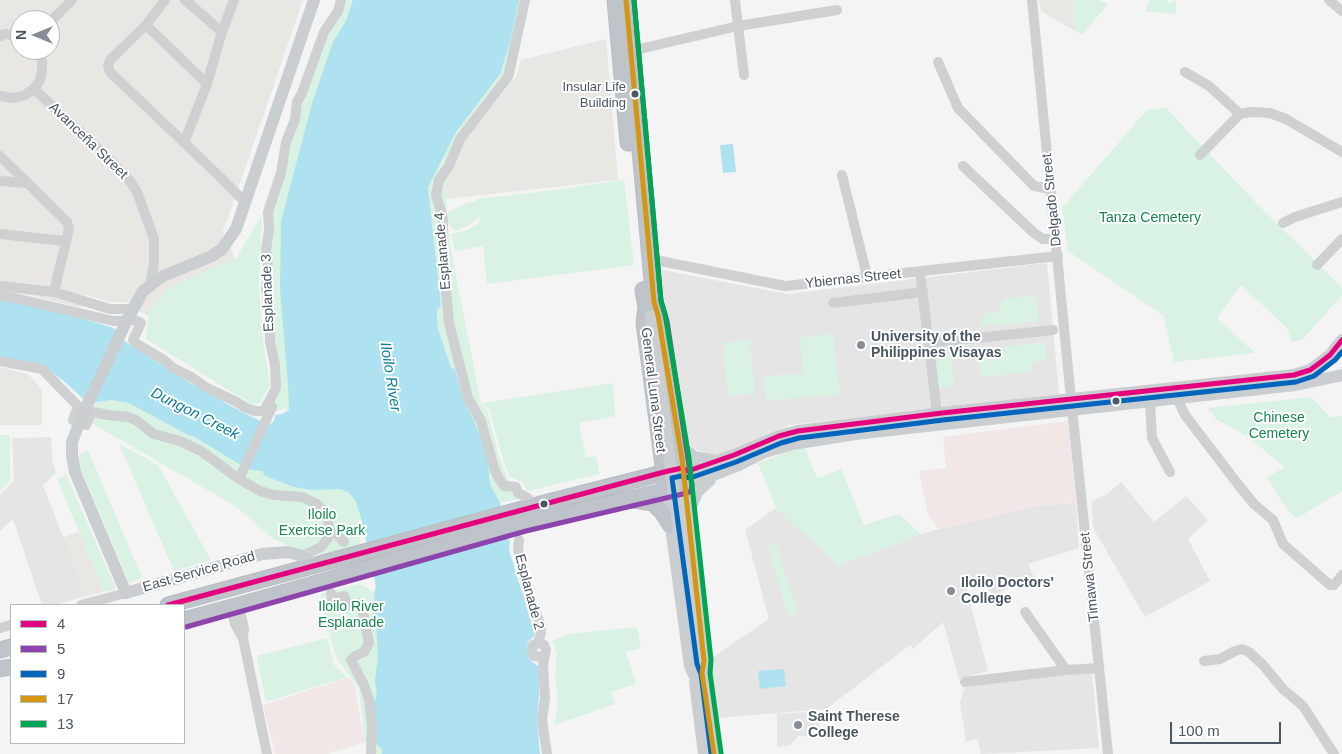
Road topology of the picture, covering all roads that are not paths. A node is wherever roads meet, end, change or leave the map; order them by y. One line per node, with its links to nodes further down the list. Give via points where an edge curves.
1 (72, 0): 15 (street)
2 (165, 0): 17 (street)
3 (185, 0): 19 (street)
4 (234, 0): 19 (street)
5 (314, 0): 38 (main road)
6 (341, 0): 64 (street, Esplanade 3, via 338,11 324,32 297,102 282,173 268,212 266,289 275,365 276,388)
7 (525, 0): 82 (street, Esplanade 4, via 508,77 460,139 449,166 441,176 436,195 443,218 449,322 468,398 481,422 500,480 504,486 516,487)
8 (615, 0): 16 (highway, General Luna Street)
9 (626, 0): 16 (highway, General Luna Street)
10 (735, 0): 18 (street)
11 (1032, 0): 37 (street, Delgado Street)
12 (1328, 0): 14 (street)
13 (837, 10): 18 (street)
14 (1342, 11)
15 (60, 12)
16 (623, 23): 20 (highway, General Luna Street); 56 (highway, General Luna Street, via 638,252)
17 (146, 25): 25 (street); 29 (street, via 110,60 108,66 110,72)
18 (738, 26): 20 (street); 24 (street)
19 (222, 32): 25 (street)
20 (631, 51): 46 (highway, General Luna Street)
21 (42, 60): 26 (street, via 40,80)
22 (938, 62): 37 (street, via 958,108 1034,186)
23 (1185, 72): 28 (street, via 1209,86)
24 (744, 75)
25 (207, 84): 29 (street)
26 (34, 89): 27 (street, via 14,98); 50 (street, Avanceña Street, via 110,160 138,192 154,239)
27 (0, 96)
28 (1240, 114): 30 (street, via 1260,112 1286,119); 31 (street)
29 (184, 143): 38 (street)
30 (1342, 152)
31 (1200, 154)
32 (0, 156): 36 (street)
33 (964, 166): 43 (street, via 1043,240)
34 (842, 175): 49 (street)
35 (0, 181): 36 (street)
36 (26, 183): 44 (street, via 67,222 69,229)
37 (1051, 189): 43 (street, Delgado Street)
38 (245, 202): 50 (main road, via 236,229 222,249)
39 (1342, 202): 40 (street)
40 (1283, 224)
41 (0, 234): 44 (street)
42 (1342, 238): 47 (street)
43 (1056, 239): 45 (street, Delgado Street)
44 (65, 241): 52 (street)
45 (1058, 256): 48 (street, Ybiernas Street); 67 (street, Delgado Street)
46 (650, 260): 49 (street, Ybiernas Street, via 785,286); 56 (highway, General Luna Street)
47 (1317, 265)
48 (920, 272): 49 (street, Ybiernas Street); 53 (street)
49 (867, 276)
50 (150, 284): 57 (main road)
51 (0, 286): 52 (street)
52 (54, 292): 57 (street)
53 (923, 292): 55 (street); 60 (street)
54 (0, 296): 57 (street, via 113,321)
55 (833, 303)
56 (650, 309): 71 (highway, General Luna Street, via 660,322); 72 (highway, General Luna Street, via 644,322); 102 (main road, bridge)
57 (128, 319): 64 (street, via 141,323 133,340 137,344 180,373 246,408 264,411); 70 (main road)
58 (1053, 330): 60 (street)
59 (1342, 340): 61 (main road)
60 (929, 343): 69 (street)
61 (1330, 355): 63 (main road, via 1327,367); 67 (main road, via 1310,370 1294,375)
62 (0, 361): 70 (street, via 42,369 78,406 73,420)
63 (1341, 376): 65 (main road, via 1295,385)
64 (273, 395): 77 (street, Esplanade 3, via 277,397)
65 (1177, 398): 66 (main road); 91 (street, via 1185,416 1237,483 1273,520 1283,544 1330,585 1334,585)
66 (1150, 401): 67 (main road); 76 (street, via 1152,438)
67 (1071, 405): 68 (main road); 100 (street, Timawa Street)
68 (1029, 409): 69 (main road); 73 (main road, via 792,444)
69 (937, 413): 73 (main road, via 798,431 780,436)
70 (80, 420): 77 (street, via 86,424 94,412 129,417 154,434 201,451); 92 (main road, via 72,442 75,472)
71 (677, 437): 73 (main road, via 694,457); 74 (highway, General Luna Street)
72 (660, 439): 75 (highway, General Luna Street); 78 (highway, via 650,465)
73 (718, 467): 74 (main road, via 688,471); 79 (main road); 83 (main road, via 697,492)
74 (682, 468): 75 (highway); 79 (highway, General Luna Street)
75 (664, 472): 78 (highway); 80 (highway, General Luna Street)
76 (1170, 472)
77 (239, 479): 86 (street, via 266,493 310,499 326,513)
78 (620, 483): 82 (highway)
79 (685, 486): 80 (highway); 83 (main road)
80 (666, 491): 81 (highway); 85 (main road)
81 (625, 500): 84 (highway); 85 (highway, via 653,503)
82 (528, 509): 84 (highway); 84 (highway); 90 (highway); 96 (highway, via 363,570)
83 (688, 517): 102 (main road, via 704,661)
84 (544, 520)
85 (671, 526): 102 (main road, via 690,666)
86 (330, 532): 88 (street, via 336,532); 89 (street, via 321,547)
87 (519, 540): 106 (street, Esplanade 2, via 528,594 541,626 538,643 545,648 542,720)
88 (344, 542)
89 (302, 556): 90 (main road); 92 (main road, East Service Road, via 288,552 262,554)
90 (315, 566): 95 (highway)
91 (1342, 575)
92 (126, 593): 94 (street, East Service Road)
93 (330, 593): 105 (street, via 332,599 344,596 351,605 361,603 369,643 364,652 351,660 369,700)
94 (85, 604)
95 (172, 604)
96 (235, 606): 98 (highway); 104 (street, via 235,624 243,638)
97 (1025, 612): 101 (street)
98 (185, 620)
99 (1204, 661): 110 (street, via 1220,659 1242,649 1249,652 1302,706)
100 (1100, 668): 101 (street); 109 (street, Timawa Street)
101 (1066, 670): 103 (street)
102 (697, 671): 107 (main road); 108 (main road)
103 (965, 682)
104 (267, 754)
105 (371, 754)
106 (547, 754)
107 (704, 754)
108 (714, 754)
109 (1108, 754)
110 (1334, 754)

